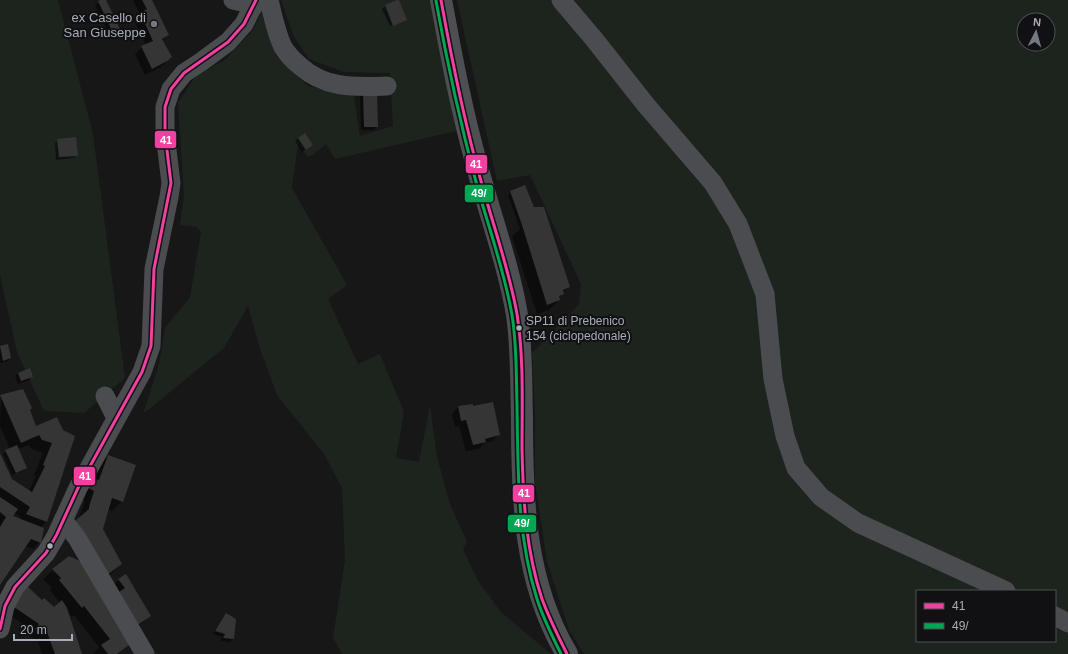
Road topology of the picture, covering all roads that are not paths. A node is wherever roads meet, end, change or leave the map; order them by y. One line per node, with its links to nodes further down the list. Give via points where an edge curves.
1 (233, 0): 4 (street)
2 (441, 0): 14 (main road, via 456,79 517,315 522,382 523,496 528,545 539,594)
3 (561, 0): 9 (street, via 713,183 738,224 765,294 773,380 785,436 796,468 821,497 858,523)
4 (260, 2): 5 (street, via 284,48 308,73 326,82 343,86); 7 (street, via 228,42 184,73 171,89 165,107 170,197 154,269 151,346 142,372)
5 (387, 86)
6 (105, 396): 7 (street)
7 (116, 418): 8 (street)
8 (63, 520): 12 (street, via 46,553 15,587 5,606); 13 (street, via 77,538)
9 (1004, 590)
10 (1056, 617): 11 (street)
11 (1068, 623)
12 (0, 629)
13 (145, 654)
14 (567, 654)

